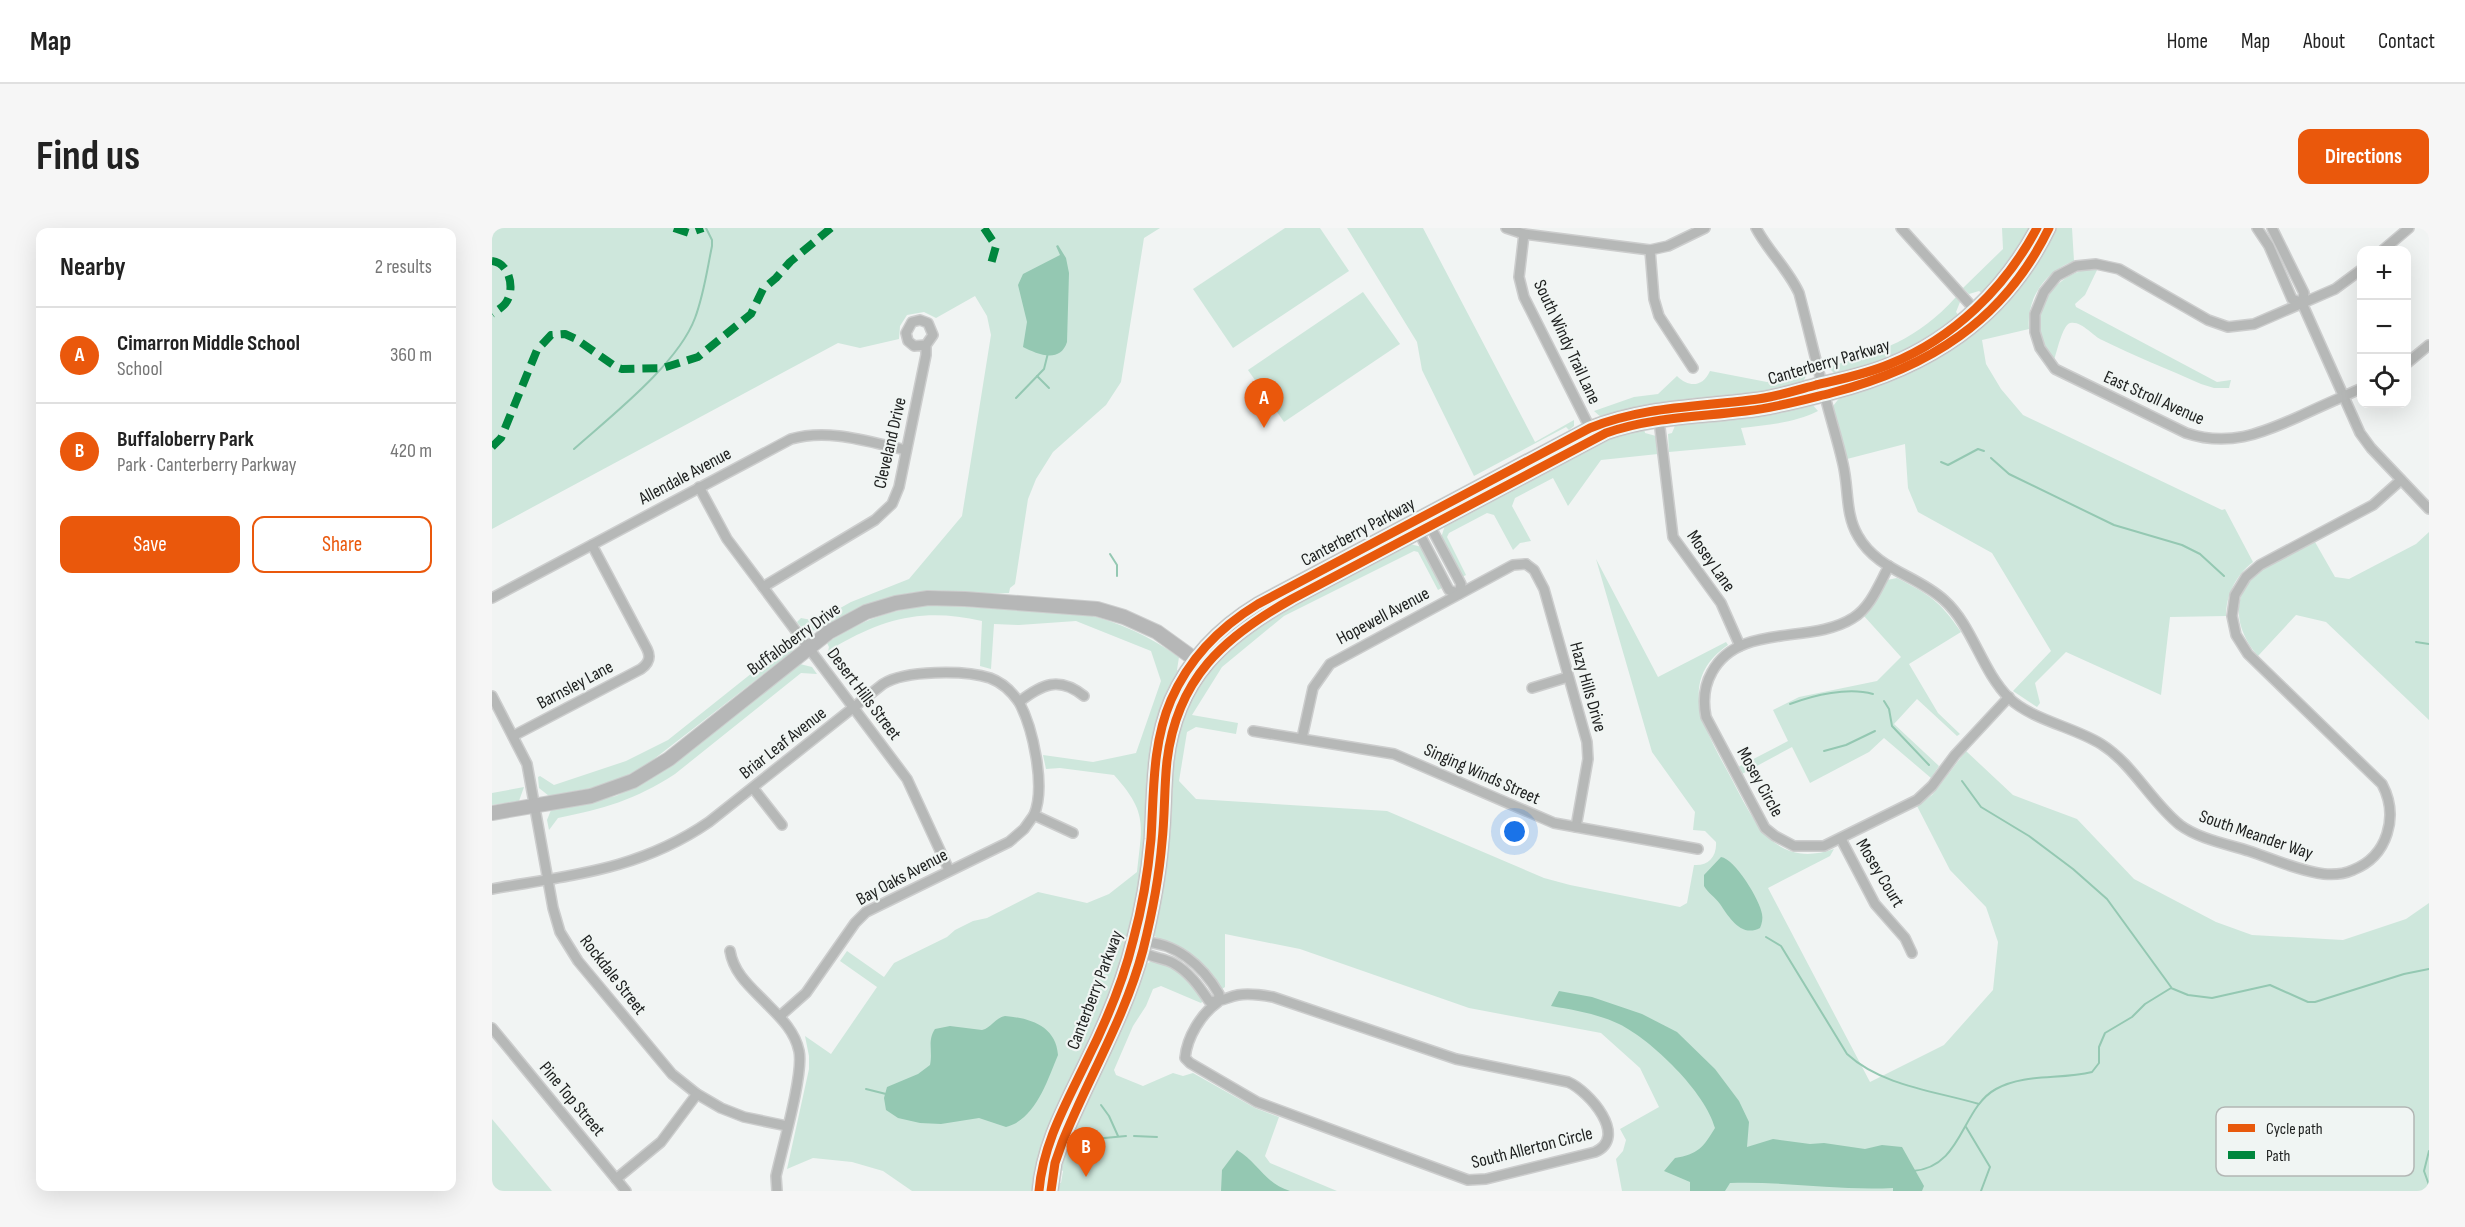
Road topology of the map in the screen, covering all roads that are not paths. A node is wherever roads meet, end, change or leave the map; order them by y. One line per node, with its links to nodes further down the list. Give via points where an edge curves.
1 (1506, 228): 10 (street)
2 (1705, 228): 12 (street)
3 (1756, 228): 20 (street, South Meander Way, via 1799,293)
4 (1901, 228): 15 (street)
5 (2037, 228): 15 (street, Canterberry Parkway, via 2012,269)
6 (2049, 228): 20 (street, Canterberry Parkway, via 2007,292 1954,340 1893,374)
7 (2258, 228): 14 (street, via 2292,299)
8 (2272, 228): 14 (street, via 2304,293)
9 (2409, 228): 11 (street)
10 (1524, 234): 12 (street); 24 (street, South Windy Trail Lane, via 1520,277 1524,297)
11 (2388, 246)
12 (1650, 250): 19 (street, via 1659,316)
13 (2357, 272): 14 (street, via 2338,287)
14 (2302, 303): 22 (street); 22 (street, East Stroll Avenue, via 2254,324 2228,327 2208,320 2119,269 2092,264 2071,268 2052,281 2040,298 2034,320 2040,348 2059,372 2201,437 2248,437)
15 (1975, 310): 20 (street, Canterberry Parkway, via 1909,355)
16 (926, 345): 25 (street, Cleveland Drive)
17 (2429, 345): 18 (street)
18 (2411, 360)
19 (1693, 368)
20 (1823, 389): 23 (street, Canterberry Parkway, via 1756,410); 24 (street, Canterberry Parkway, via 1632,414); 32 (street, South Meander Way, via 1843,465 1852,526 1870,553)
21 (2357, 390): 22 (street, East Stroll Avenue)
22 (2343, 396): 26 (street, via 2365,441)
23 (1659, 420): 29 (street, Canterberry Parkway, via 1599,436); 36 (street, Mosey Lane, via 1673,537 1721,603)
24 (1590, 428): 29 (street, Canterberry Parkway)
25 (906, 450): 27 (street, Allendale Avenue, via 834,435 804,436 780,444); 33 (street, Cleveland Drive, via 899,487 886,512)
26 (2401, 480): 28 (street); 43 (street, South Meander Way, via 2373,505 2254,569 2238,589 2232,609 2234,629 2243,649 2384,788 2390,814 2388,831 2375,856 2360,867 2335,874 2315,872 2194,833 2175,820 2102,745)
27 (699, 487): 30 (street, Allendale Avenue); 33 (street, Desert Hills Street, via 727,539)
28 (2429, 509)
29 (1422, 524): 34 (street, via 1461,584); 38 (street, Canterberry Parkway, via 1255,620)
30 (592, 545): 35 (street, Allendale Avenue); 47 (street, Barnsley Lane, via 652,661)
31 (1527, 560): 34 (street, Hopewell Avenue); 39 (street, Hazy Hills Drive, via 1544,589)
32 (1889, 566): 36 (street, Mosey Circle, via 1868,604 1852,619); 43 (street, South Meander Way, via 1946,602)
33 (763, 587): 37 (street, Desert Hills Street)
34 (1459, 594): 48 (street, Hopewell Avenue, via 1326,668 1311,693)
35 (492, 598)
36 (1740, 646): 56 (street, Mosey Circle, via 1714,667 1704,703 1710,726 1748,799 1765,828 1789,844 1818,847)
37 (809, 648): 38 (street, Buffaloberry Drive, via 842,624 881,607 920,599 965,599 1079,606 1111,612 1157,632); 45 (street, Desert Hills Street); 50 (street, Buffaloberry Drive, via 643,776 603,793)
38 (1200, 663): 61 (street, Canterberry Parkway, via 1171,740 1159,869)
39 (1568, 677): 40 (street); 54 (street, Hazy Hills Drive, via 1588,752)
40 (1532, 688)
41 (492, 696): 47 (street, Rockdale Street)
42 (1084, 696): 44 (street, via 1071,685 1059,683)
43 (2009, 697): 56 (street, Mosey Circle, via 1955,754 1924,795)
44 (1019, 702): 45 (street, Briar Leaf Avenue, via 1006,688 986,677 910,674 887,682); 52 (street, via 1040,784)
45 (854, 707): 49 (street, Briar Leaf Avenue); 58 (street, Desert Hills Street, via 911,785)
46 (1253, 731): 48 (street, Singing Winds Street)
47 (513, 736): 50 (street, Rockdale Street, via 527,764)
48 (1302, 738): 54 (street, Singing Winds Street, via 1394,754 1547,820)
49 (753, 788): 53 (street); 59 (street, Briar Leaf Avenue, via 709,822 664,849 618,866)
50 (535, 805): 51 (street, Buffaloberry Drive); 59 (street, Rockdale Street)
51 (492, 813)
52 (1034, 815): 55 (street); 58 (street, Bay Oaks Avenue, via 1014,838)
53 (782, 825)
54 (1576, 827): 57 (street, Singing Winds Street)
55 (1073, 833)
56 (1841, 839): 63 (street, Mosey Court, via 1875,904 1905,938)
57 (1698, 849)
58 (949, 870): 65 (street, Bay Oaks Avenue, via 861,916 806,993)
59 (548, 879): 60 (street, Briar Leaf Avenue); 67 (street, Rockdale Street, via 558,926 573,955 666,1067)
60 (492, 889)
61 (1140, 945): 64 (street, via 1177,966 1209,1000); 72 (street, Canterberry Parkway, via 1048,1146); 73 (street, Canterberry Parkway, via 1122,1012 1062,1143)
62 (730, 951): 65 (street, via 736,971)
63 (1912, 953)
64 (1218, 1002): 64 (street, South Allerton Circle, via 1196,1027 1185,1054 1190,1063 1257,1102 1458,1178 1494,1178 1595,1152 1608,1141 1606,1124 1595,1102 1568,1082 1456,1059 1273,997 1243,994)
65 (780, 1016): 68 (street, via 795,1038 800,1058)
66 (492, 1028): 69 (street, Pine Top Street)
67 (697, 1094): 68 (street, Rockdale Street, via 737,1114); 69 (street, via 661,1142)
68 (787, 1126): 71 (street, via 776,1176)
69 (616, 1179): 70 (street, Pine Top Street)
70 (626, 1191)
71 (777, 1191)
72 (1039, 1191)
73 (1051, 1191)

